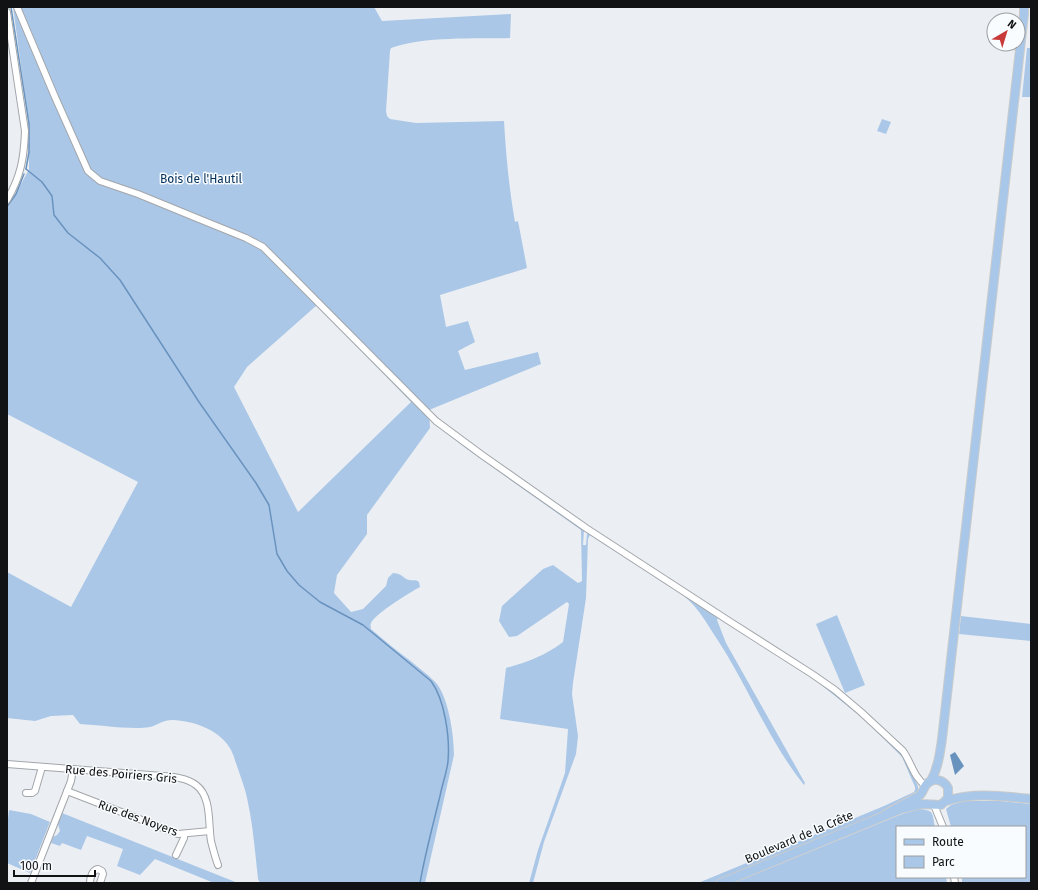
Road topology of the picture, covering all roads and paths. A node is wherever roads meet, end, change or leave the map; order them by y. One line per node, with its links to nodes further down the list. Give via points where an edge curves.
1 (17, 7): 10 (street, via 88,171 100,181 138,194 263,247 436,421 586,528 835,690 903,751 920,781)
2 (1025, 9): 5 (main road)
3 (7, 12): 4 (street, via 25,132 21,169)
4 (7, 200)
5 (940, 755): 9 (main road, via 941,772); 10 (main road, via 934,774)
6 (7, 764): 7 (street, Rue des Poiriers Gris)
7 (42, 767): 8 (street, Rue des Poiriers Gris); 12 (street, via 35,791)
8 (73, 769): 11 (street); 19 (street, Rue des Poiriers Gris, via 163,776 193,783 200,788 206,798)
9 (946, 785): 10 (main road, Boulevard de la Crête, via 936,780); 13 (main road, Boulevard de la Crête, via 959,792); 15 (main road, via 949,795)
10 (926, 786): 16 (main road, via 925,799); 17 (main road, Boulevard de la Crête, via 916,799)
11 (67, 791): 20 (street, Rue des Noyers, via 172,833); 23 (street)
12 (26, 792)
13 (976, 796): 14 (main road, Boulevard de la Crête); 15 (main road, Boulevard de la Crête, via 959,797)
14 (1031, 799)
15 (945, 802): 16 (main road, Boulevard de la Crête); 18 (street)
16 (932, 805): 17 (main road, Boulevard de la Crête, via 911,806); 18 (street)
17 (886, 814): 26 (main road, Boulevard de la Crête)
18 (942, 825)
19 (210, 831): 20 (street, Rue des Noyers); 22 (street, Rue des Poiriers Gris)
20 (184, 834): 21 (street)
21 (176, 855)
22 (218, 865)
23 (31, 883)
24 (90, 883): 25 (street, via 93,872 98,869 103,874)
25 (100, 883)
26 (721, 883)

